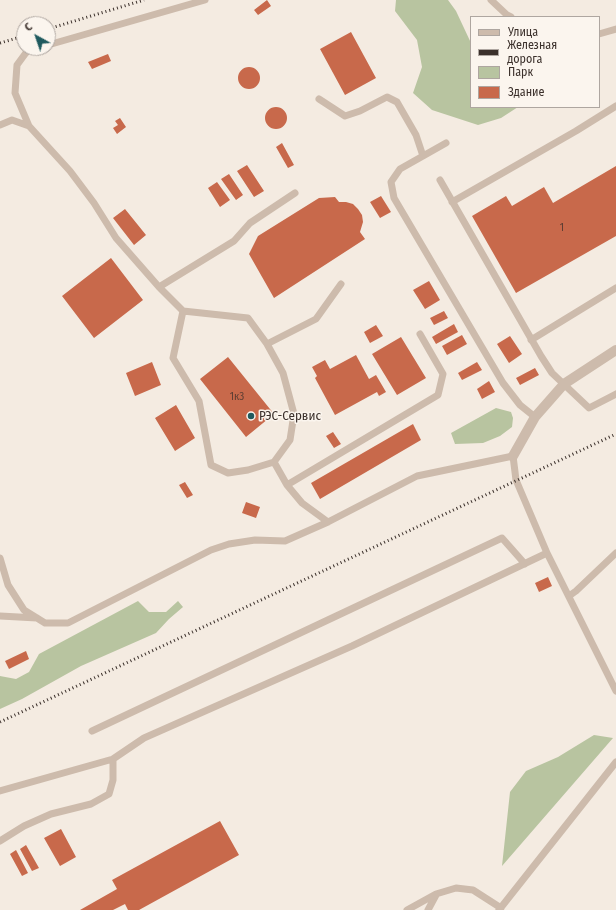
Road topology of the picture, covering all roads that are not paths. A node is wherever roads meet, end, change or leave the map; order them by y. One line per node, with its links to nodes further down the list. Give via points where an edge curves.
1 (205, 0): 6 (lane)
2 (491, 0): 3 (lane)
3 (510, 16)
4 (616, 29): 5 (lane)
5 (600, 34)
6 (56, 42)
7 (24, 56): 11 (lane, via 17,65 15,93)
8 (319, 99): 13 (lane, via 345,116 387,97 397,102 416,135)
9 (616, 106): 16 (lane, via 576,132)
10 (0, 125): 11 (lane, via 12,120)
11 (29, 126): 18 (lane, via 70,171 116,238)
12 (446, 143): 13 (lane)
13 (423, 156): 27 (lane, via 400,169 391,182 394,198 503,382 520,404)
14 (440, 180): 16 (lane)
15 (295, 193): 18 (lane, via 250,223 234,241)
16 (452, 202): 22 (lane)
17 (341, 284): 23 (lane, via 316,319)
18 (159, 287): 20 (lane)
19 (616, 288): 22 (lane)
20 (183, 311): 23 (lane, via 248,318); 29 (lane, via 173,358 199,401 211,465 228,473)
21 (420, 334): 30 (lane, via 443,374 438,394)
22 (531, 340): 25 (lane, via 552,373)
23 (267, 344): 29 (lane, via 283,373 294,414 290,440)
24 (616, 350): 25 (street)
25 (564, 384): 26 (lane, via 588,408); 27 (street)
26 (616, 394)
27 (535, 417): 28 (street)
28 (513, 456): 31 (lane, via 417,476); 32 (lane, via 516,480)
29 (274, 462): 30 (lane)
30 (287, 485): 31 (lane, via 302,503)
31 (328, 522): 38 (lane, via 285,541 255,540 211,550 68,623 45,623)
32 (547, 553): 35 (lane); 36 (lane)
33 (616, 553): 36 (lane)
34 (0, 558): 38 (lane, via 8,585 24,610)
35 (525, 564): 40 (lane, via 502,538); 41 (lane, via 352,646 144,738)
36 (569, 596): 39 (lane)
37 (0, 616): 38 (lane)
38 (37, 618)
39 (616, 691)
40 (92, 732)
41 (113, 759): 43 (lane); 44 (lane, via 114,780 109,794 91,804 51,814 24,826)
42 (616, 762): 46 (lane)
43 (0, 791)
44 (0, 841)
45 (436, 894): 46 (lane, via 456,888 473,890); 47 (lane); 48 (lane)
46 (500, 909)
47 (407, 910)
48 (428, 910)

